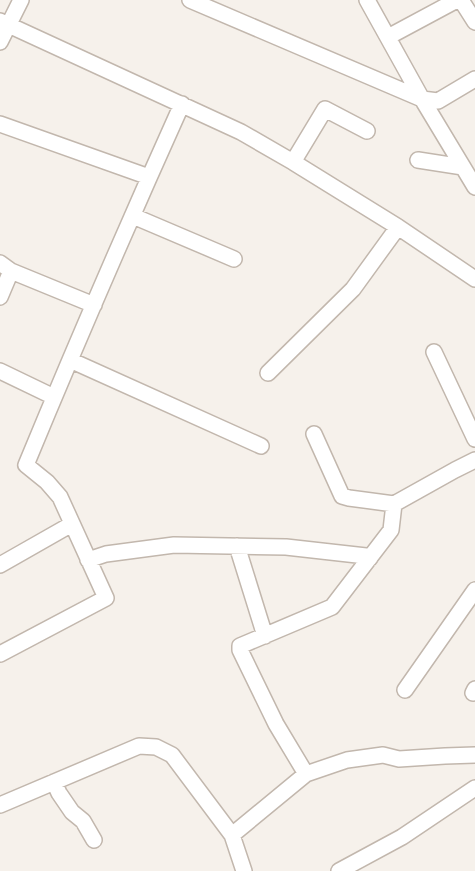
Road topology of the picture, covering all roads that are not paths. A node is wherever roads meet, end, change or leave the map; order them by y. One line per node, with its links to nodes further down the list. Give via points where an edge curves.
1 (20, 0): 7 (street)
2 (190, 0): 11 (street)
3 (367, 0): 8 (street)
4 (457, 0): 8 (street)
5 (461, 0): 6 (street)
6 (475, 22)
7 (4, 23): 9 (street); 12 (street)
8 (388, 37): 11 (street)
9 (0, 42)
10 (475, 79): 11 (street, via 438,101)
11 (422, 99): 17 (street)
12 (182, 104): 16 (street, via 241,132); 18 (street)
13 (0, 124): 18 (street)
14 (367, 131): 16 (street, via 325,108)
15 (418, 160): 17 (street)
16 (293, 162): 21 (street)
17 (463, 167): 19 (street)
18 (149, 177): 20 (street)
19 (475, 188)
20 (133, 216): 22 (street); 26 (street)
21 (398, 227): 24 (street); 30 (street, via 353,288)
22 (234, 259)
23 (6, 267): 25 (street); 26 (street)
24 (475, 279)
25 (0, 297)
26 (94, 305): 28 (street)
27 (434, 352): 33 (street)
28 (70, 360): 31 (street); 34 (street)
29 (0, 371): 31 (street)
30 (268, 373)
31 (54, 397): 37 (street, via 26,466 60,497)
32 (314, 434): 36 (street, via 342,496)
33 (475, 439)
34 (261, 446)
35 (475, 460): 36 (street)
36 (394, 504): 39 (street, via 391,530)
37 (72, 524): 40 (street); 41 (street)
38 (237, 546): 39 (street, via 286,547); 40 (street, via 174,545 106,554); 43 (street)
39 (370, 558): 43 (street, via 332,606)
40 (88, 560): 44 (street, via 106,598)
41 (0, 565)
42 (475, 590): 45 (street)
43 (265, 636): 47 (street, via 240,646 240,650 276,724)
44 (0, 654)
45 (405, 690)
46 (475, 755): 47 (street, via 399,760 383,755 347,760)
47 (306, 774): 51 (street)
48 (54, 782): 50 (street); 51 (street, via 138,746 156,746 172,756); 52 (street)
49 (475, 788): 54 (street, via 402,837)
50 (0, 805)
51 (232, 835): 53 (street)
52 (94, 840)
53 (244, 871)
54 (339, 871)

